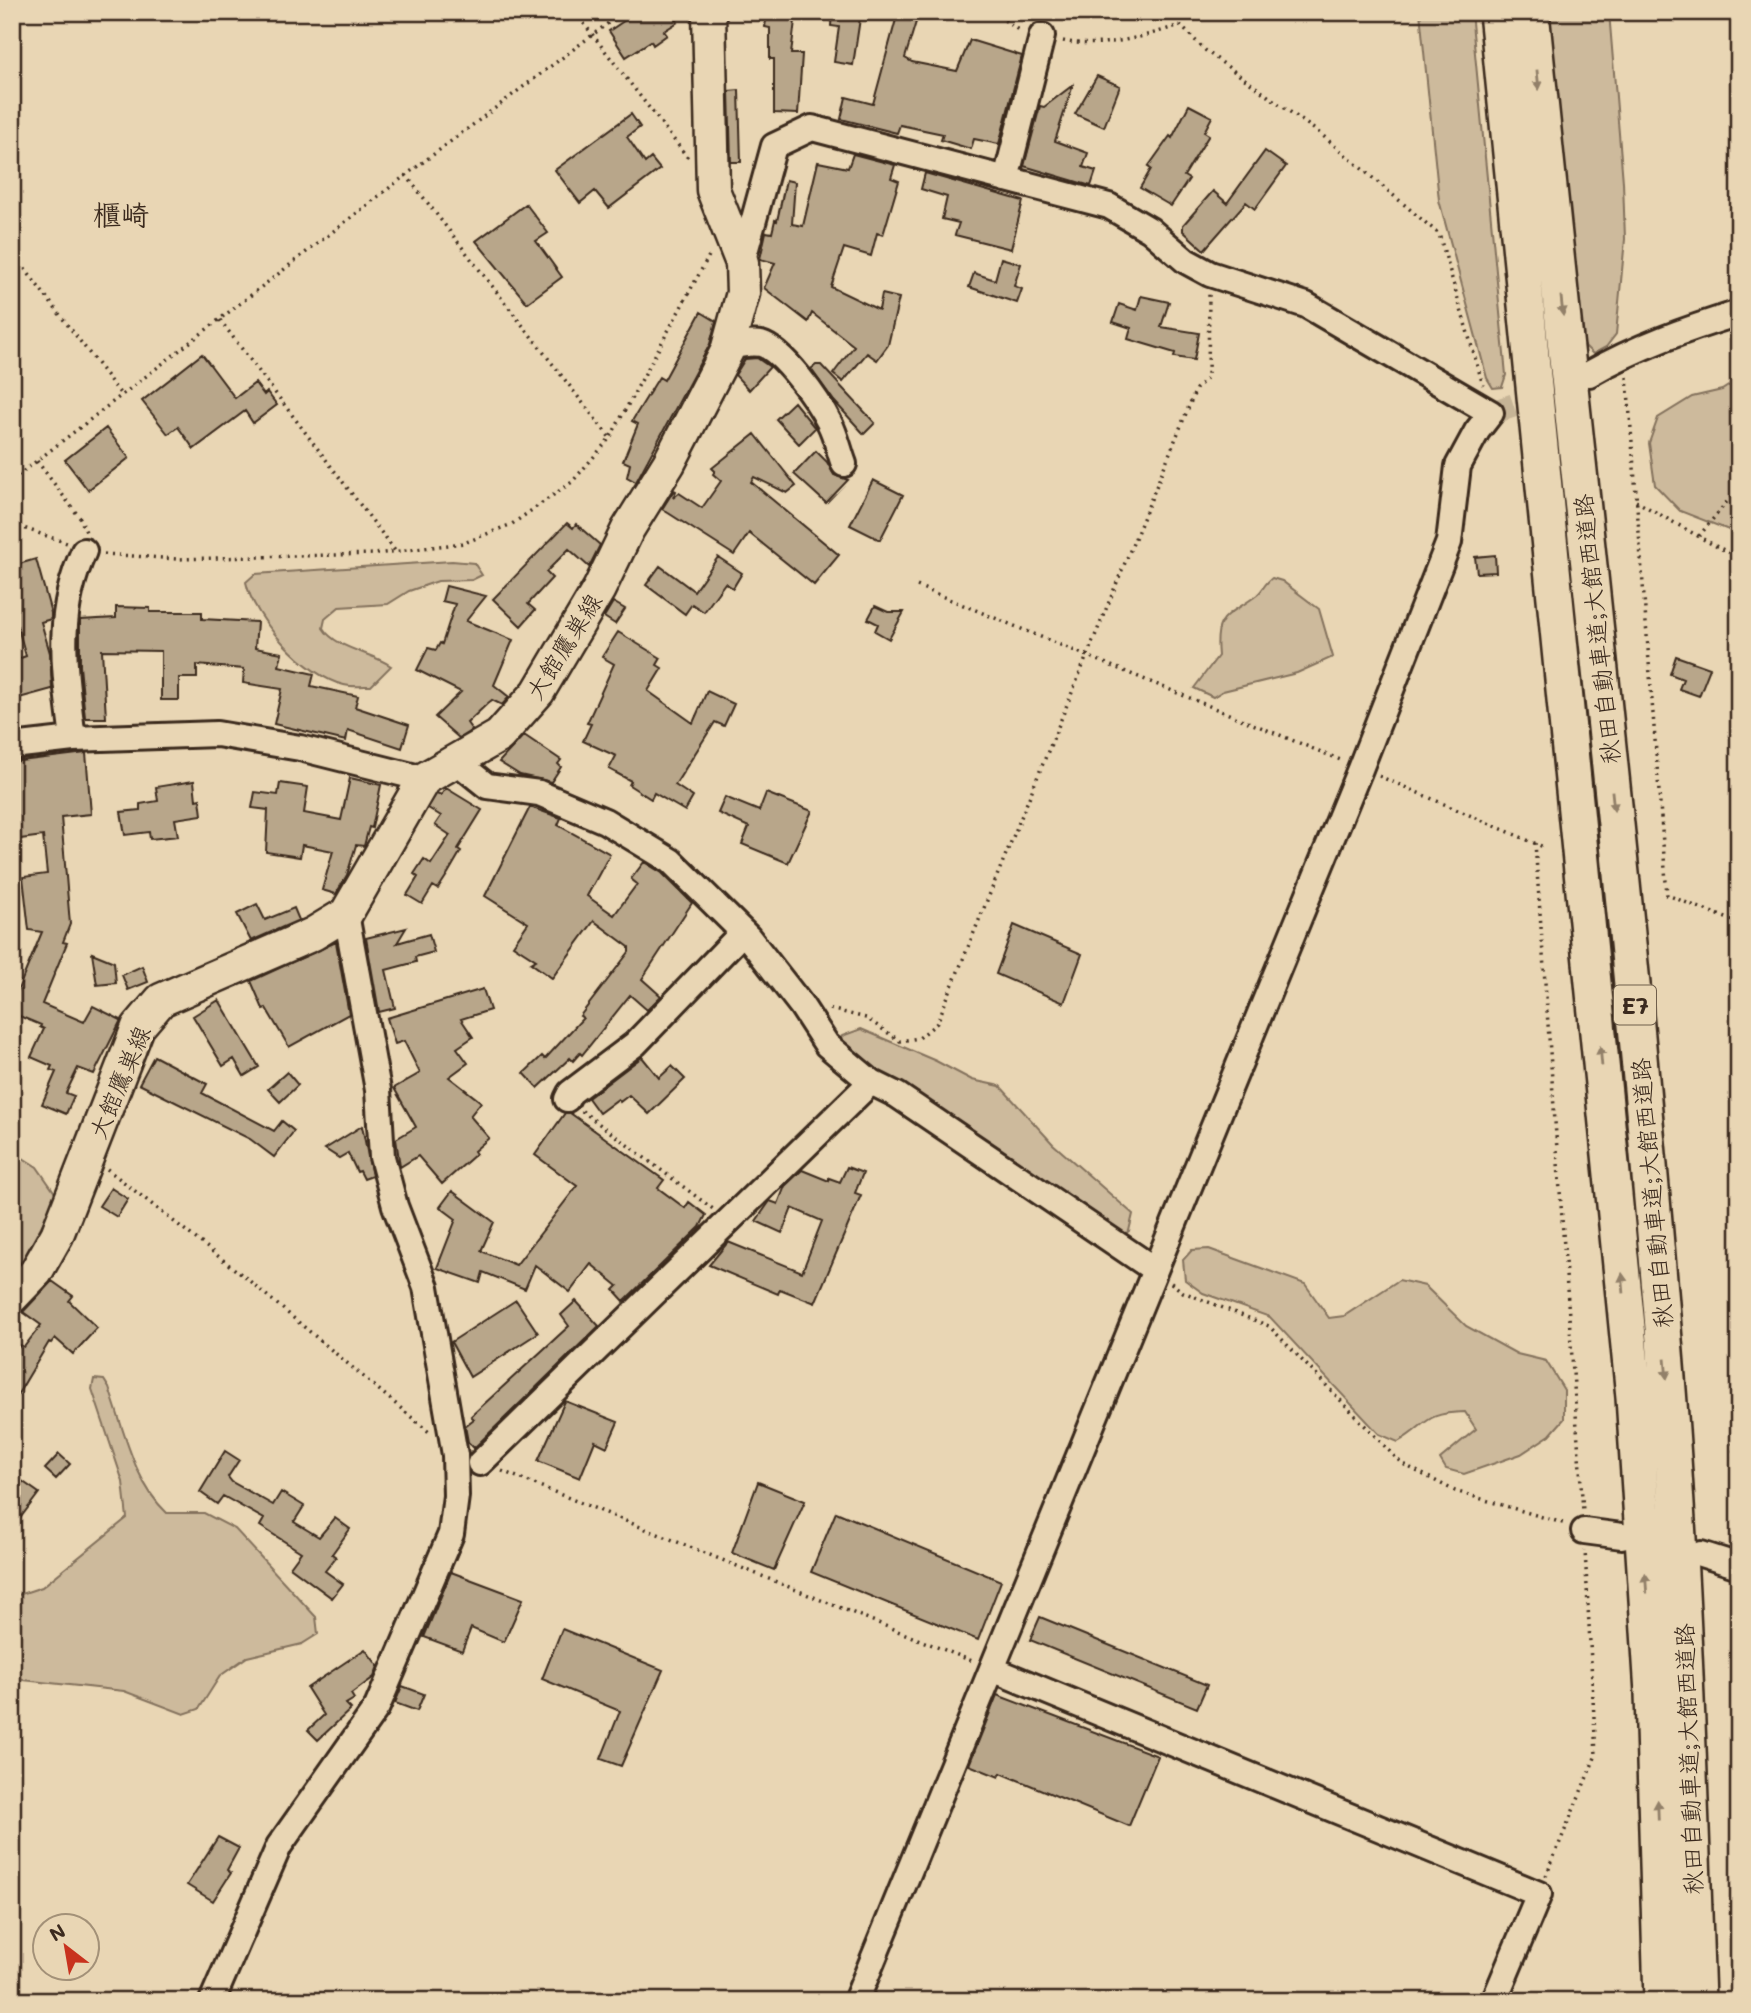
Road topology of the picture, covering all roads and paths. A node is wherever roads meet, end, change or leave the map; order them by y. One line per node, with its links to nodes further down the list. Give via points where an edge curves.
1 (575, 12): 9 (path)
2 (623, 12): 9 (path)
3 (709, 12): 13 (main road, 大館鷹巣線)
4 (993, 12): 10 (path, via 1023,33)
5 (1175, 12): 8 (path)
6 (1497, 12): 64 (highway, 秋田自動車道;大館西道路 / E7, one-way to 6, via 1634,1397)
7 (1531, 12): 71 (highway, 秋田自動車道;大館西道路 / E7, one-way to 71, via 1634,1001 1668,1393 1687,1688)
8 (1180, 25): 10 (path, via 1148,36 1081,44); 24 (path, via 1206,51 1322,135 1438,234)
9 (593, 36): 11 (path); 13 (path)
10 (1042, 36): 12 (street)
11 (406, 175): 19 (path); 25 (path)
12 (1006, 179): 16 (street, via 812,128 774,146); 17 (street, via 1109,206)
13 (713, 190): 14 (main road, 大館鷹巣線)
14 (728, 228): 16 (main road, 大館鷹巣線); 25 (path)
15 (12, 252): 23 (path)
16 (742, 263): 20 (main road, 大館鷹巣線, via 743,293)
17 (1210, 274): 24 (street, via 1306,305); 37 (path, via 1208,377 1196,389)
18 (1739, 313): 21 (street)
19 (220, 320): 23 (path); 34 (path)
20 (728, 347): 27 (street, via 764,345 782,359 830,422); 40 (main road, 大館鷹巣線, via 669,463 538,692 499,736)
21 (1625, 355): 22 (street); 30 (path)
22 (1589, 374)
23 (122, 396): 26 (path)
24 (1491, 414): 41 (street, via 1458,466 1449,542)
25 (610, 438): 34 (path, via 572,482 512,524 464,543)
26 (37, 461): 28 (path); 33 (path, via 80,518 86,533)
27 (844, 464)
28 (12, 480)
29 (1739, 487): 32 (path)
30 (1636, 501): 32 (path); 46 (path, via 1667,895)
31 (12, 524): 33 (path, via 51,535)
32 (1699, 536): 35 (path)
33 (83, 551): 34 (path, via 177,559); 38 (street, via 70,582 62,647)
34 (396, 552)
35 (1739, 555)
36 (917, 586): 37 (path)
37 (1085, 656): 41 (path); 48 (path, via 937,1023 919,1038 900,1041 866,1018 830,1009)
38 (73, 739): 39 (street); 42 (street, via 217,734 300,748)
39 (12, 746)
40 (457, 762): 42 (main road, 大館鷹巣線); 47 (street, via 487,786 539,793 606,821 671,861)
41 (1360, 769): 43 (path); 53 (street)
42 (424, 779): 45 (main road, 大館鷹巣線)
43 (1535, 844): 44 (path); 59 (path)
44 (1546, 848)
45 (346, 914): 51 (main road, 大館鷹巣線, via 313,934 161,1000 138,1027); 56 (street, via 378,1090 382,1157 426,1287)
46 (1739, 923)
47 (743, 932): 48 (street); 50 (street, via 635,1044)
48 (808, 1017): 49 (street, via 827,1045)
49 (871, 1082): 52 (street); 53 (street, via 909,1102)
50 (567, 1099): 52 (path)
51 (89, 1154): 54 (main road, 大館鷹巣線, via 57,1235 36,1272); 56 (path, via 246,1278)
52 (729, 1221): 57 (street)
53 (1155, 1270): 59 (path, via 1183,1292 1269,1326 1401,1463 1455,1491); 63 (street)
54 (12, 1297)
55 (1739, 1401): 58 (path, via 1733,1440)
56 (456, 1455): 66 (street, via 451,1534 408,1638 377,1707 279,1846)
57 (480, 1464): 63 (path)
58 (1739, 1514)
59 (1584, 1531): 60 (street); 65 (path, via 1596,1755)
60 (1622, 1536)
61 (1701, 1554): 62 (street)
62 (1739, 1566)
63 (992, 1669): 65 (street); 67 (street)
64 (1660, 1847): 69 (highway); 70 (highway, 秋田自動車道;大館西道路 / E7)
65 (1539, 1894): 68 (street)
66 (212, 2001)
67 (856, 2001)
68 (1494, 2001)
69 (1648, 2001)
70 (1662, 2001)
71 (1697, 2001)

